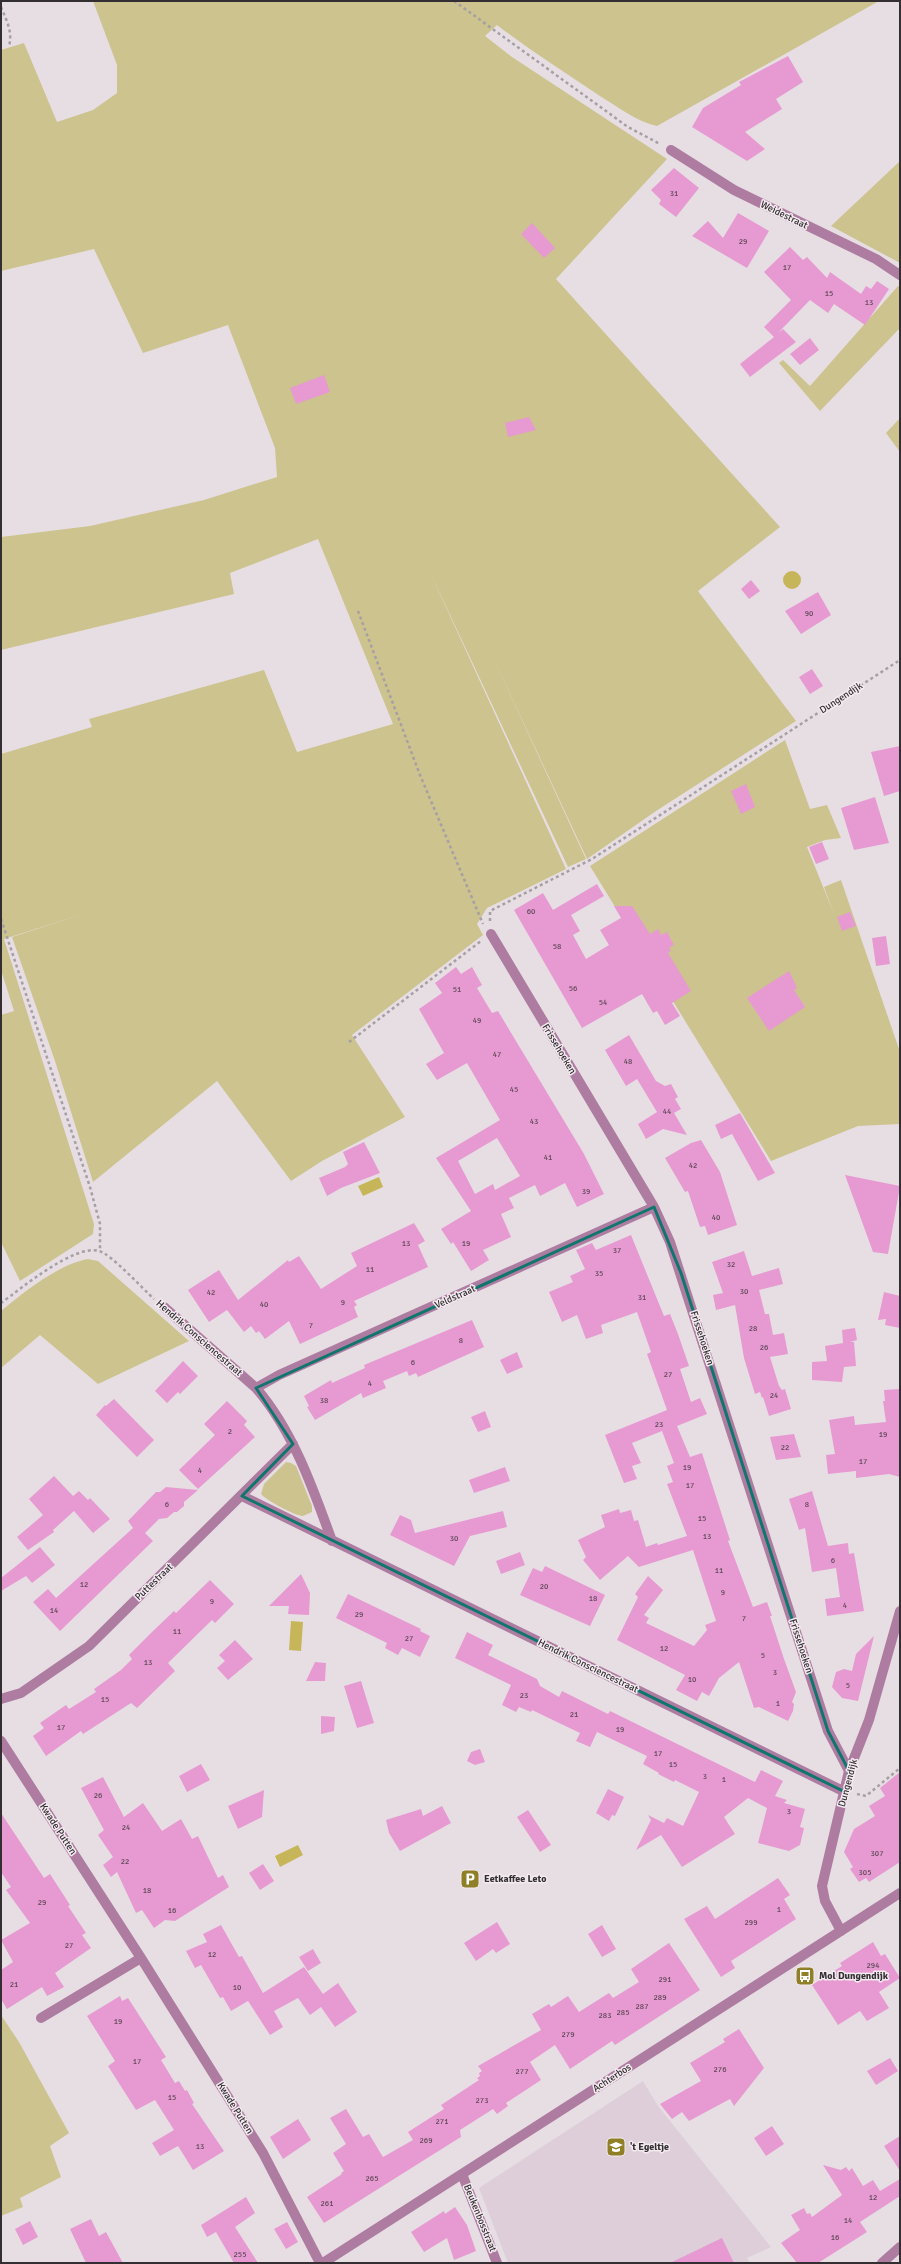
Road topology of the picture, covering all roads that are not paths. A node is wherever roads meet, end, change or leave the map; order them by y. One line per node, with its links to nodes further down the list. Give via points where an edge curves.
1 (671, 150): 2 (street, Weidestraat, via 734,190 876,259)
2 (900, 275)
3 (490, 934): 4 (street, Frissehoeken)
4 (654, 1207): 6 (street, Veldstraat, via 279,1375); 13 (street, Frissehoeken, via 681,1273 828,1731)
5 (164, 1307): 6 (street, Hendrik Consciencestraat)
6 (256, 1388): 7 (street, Hendrik Consciencestraat, via 268,1402)
7 (293, 1444): 8 (street, Puttestraat); 9 (street, Hendrik Consciencestraat, via 312,1484)
8 (242, 1496): 9 (street, Hendrik Consciencestraat); 11 (street, Puttestraat, via 89,1646 21,1693)
9 (332, 1541): 14 (street, Hendrik Consciencestraat)
10 (900, 1611): 13 (street, Dungendijk, via 869,1720)
11 (1, 1699)
12 (1, 1741): 17 (street, Kwade Putten)
13 (849, 1771): 14 (street, Dungendijk)
14 (845, 1792): 16 (street, Dungendijk, via 822,1886 831,1914)
15 (900, 1893): 16 (street, Achterbos)
16 (841, 1930): 19 (street, Achterbos)
17 (141, 1958): 18 (street); 21 (street, Kwade Putten, via 263,2153)
18 (41, 2018)
19 (462, 2174): 21 (street, Achterbos); 22 (street, Beukenbosstraat)
20 (900, 2247): 23 (street)
21 (322, 2263)
22 (497, 2263)
23 (882, 2263)

